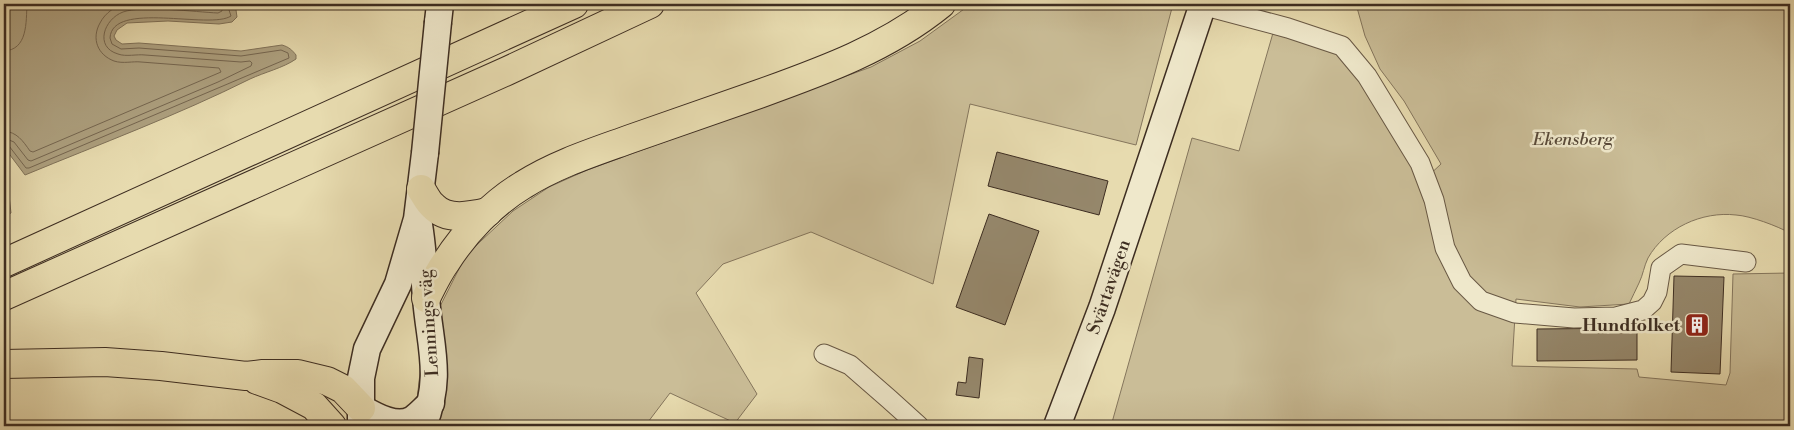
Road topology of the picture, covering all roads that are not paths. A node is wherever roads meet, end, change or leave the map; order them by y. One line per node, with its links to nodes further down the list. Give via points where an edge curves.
1 (553, 4): 7 (highway)
2 (574, 4): 7 (highway)
3 (650, 4): 13 (highway)
4 (940, 4): 9 (highway, via 896,36 859,56 548,170 521,185)
5 (1203, 4): 11 (street, via 1342,46 1367,76 1420,163 1434,200 1445,248 1462,282 1481,301 1515,313 1574,318 1616,317 1643,310 1652,302 1661,268 1681,254); 22 (main road, Svärtavägen, via 1102,308)
6 (439, 13): 8 (main road, bridge)
7 (493, 42): 12 (highway)
8 (421, 189): 9 (highway, via 433,207 444,214 458,217); 10 (main road)
9 (488, 212): 14 (highway, via 445,263)
10 (418, 218): 14 (main road, Lennings väg); 19 (main road, via 398,284 367,349 361,378)
11 (1746, 262)
12 (4, 263)
13 (4, 296)
14 (426, 298): 18 (main road, Lennings väg, via 435,365 434,389)
15 (824, 354): 21 (street, via 850,365)
16 (4, 364): 17 (highway, via 105,362)
17 (246, 376): 19 (highway, via 298,374 327,381 343,389); 20 (highway, via 282,389 314,406)
18 (427, 415): 19 (main road, via 397,422)
19 (361, 417)
20 (332, 426)
21 (918, 426)
22 (1057, 426)

